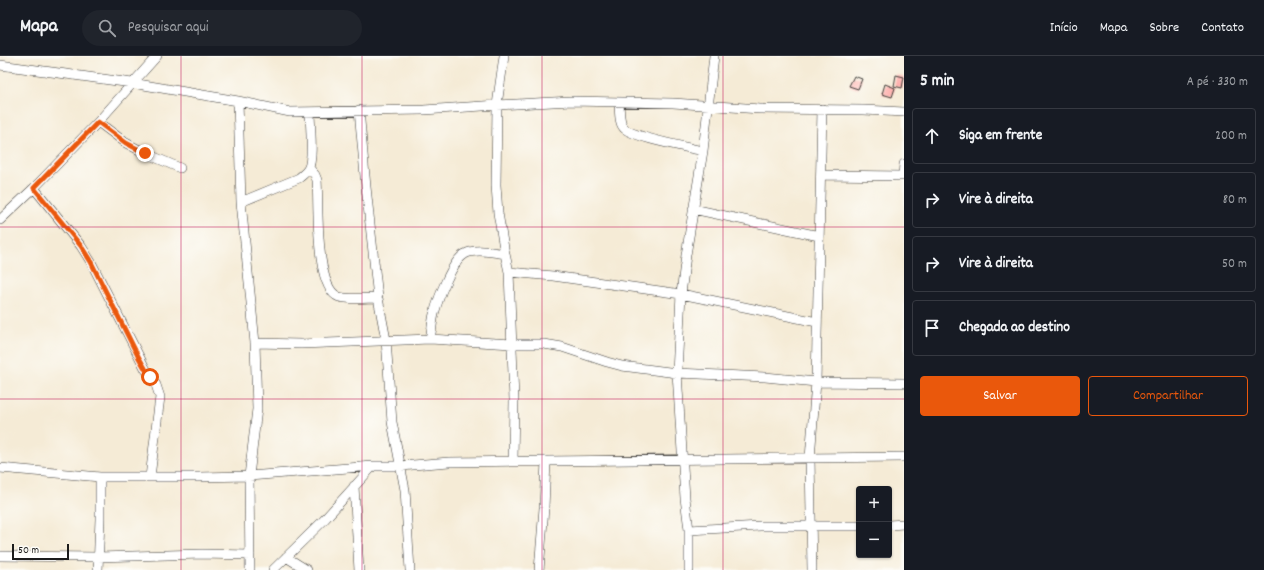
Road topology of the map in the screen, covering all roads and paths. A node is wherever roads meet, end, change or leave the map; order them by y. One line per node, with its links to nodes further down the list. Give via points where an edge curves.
1 (157, 56): 5 (street)
2 (504, 56): 8 (street)
3 (714, 56): 9 (street)
4 (0, 65): 5 (street)
5 (132, 83): 6 (street); 14 (street)
6 (238, 101): 12 (street, via 290,112); 22 (street)
7 (619, 102): 8 (street, via 571,101); 9 (street); 15 (street, via 624,129 635,134)
8 (497, 105): 11 (street, via 424,110); 26 (street, via 496,185)
9 (708, 105): 10 (street, via 760,109); 15 (street)
10 (822, 109): 13 (street); 19 (street)
11 (359, 110): 12 (street); 29 (street)
12 (310, 112): 18 (street)
13 (904, 112)
14 (98, 122): 17 (street, via 126,143); 21 (street)
15 (703, 150): 23 (street)
16 (904, 164): 20 (street)
17 (180, 168)
18 (309, 168): 22 (street, via 298,178); 29 (street, via 317,180 321,259 328,286 338,297)
19 (821, 175): 20 (street); 25 (street)
20 (904, 176)
21 (34, 188): 24 (street); 48 (street, via 91,262 144,368 159,391)
22 (241, 202): 33 (street)
23 (693, 210): 25 (street); 28 (street)
24 (0, 220)
25 (819, 236): 30 (street)
26 (505, 254): 27 (street); 31 (street, via 477,251 466,253 458,260 441,293)
27 (509, 272): 28 (street); 34 (street)
28 (680, 294): 30 (street); 35 (street)
29 (378, 298): 32 (street)
30 (817, 322): 36 (street)
31 (430, 338): 32 (street); 34 (street)
32 (386, 340): 33 (street, via 301,344); 44 (street, via 392,422)
33 (255, 343): 46 (street, via 256,409)
34 (512, 344): 35 (street, via 562,347 622,366); 41 (street)
35 (677, 373): 36 (street); 40 (street)
36 (816, 382): 37 (street); 39 (street)
37 (904, 383)
38 (904, 456): 39 (street)
39 (810, 458): 40 (street); 52 (street)
40 (683, 459): 42 (street); 54 (street)
41 (513, 461): 42 (street); 44 (street)
42 (546, 461): 65 (street)
43 (373, 466): 44 (street); 46 (street); 49 (street)
44 (401, 466): 64 (street)
45 (0, 468): 47 (street)
46 (249, 476): 48 (street); 55 (street)
47 (100, 477): 48 (street); 57 (street)
48 (150, 478)
49 (354, 486): 58 (street); 63 (street)
50 (892, 524): 51 (street)
51 (904, 524)
52 (811, 526): 53 (street); 54 (street); 67 (street)
53 (856, 526)
54 (689, 530): 66 (street)
55 (250, 555): 57 (street); 60 (street)
56 (0, 556): 57 (street)
57 (98, 557): 59 (street)
58 (286, 557): 61 (street); 62 (street)
59 (98, 570)
60 (250, 570)
61 (273, 570)
62 (307, 570)
63 (359, 570)
64 (410, 570)
65 (539, 570)
66 (689, 570)
67 (812, 570)

